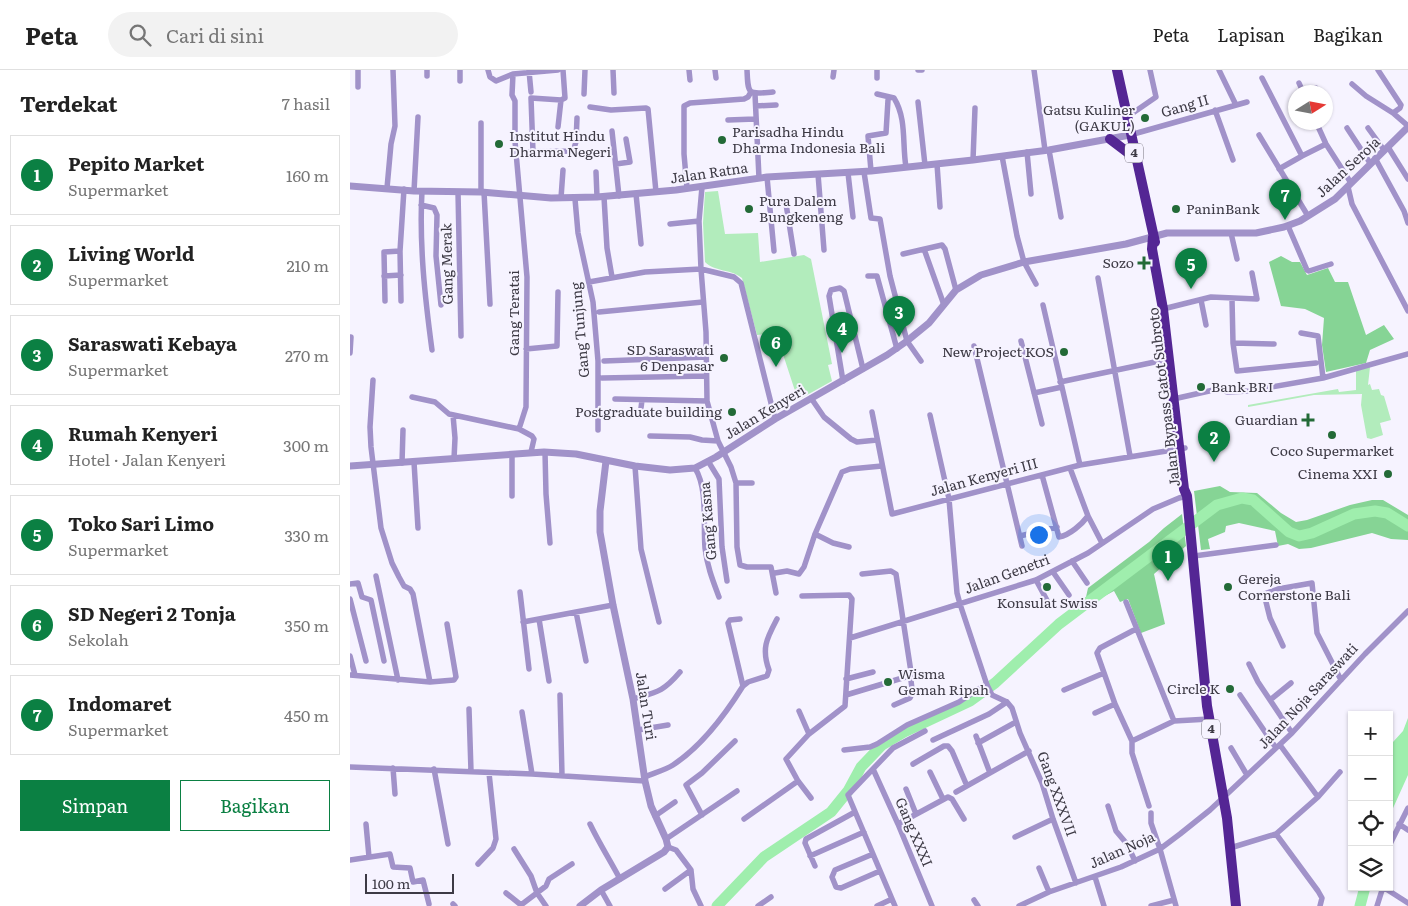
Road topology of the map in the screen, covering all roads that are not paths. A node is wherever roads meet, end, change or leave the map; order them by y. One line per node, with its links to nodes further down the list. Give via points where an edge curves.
1 (358, 70): 30 (street)
2 (393, 70): 91 (street, via 394,126)
3 (460, 70): 28 (street)
4 (488, 70): 22 (street, via 490,77 496,80)
5 (558, 70): 21 (street)
6 (563, 70): 37 (street, via 566,97)
7 (584, 70): 35 (street)
8 (613, 70): 33 (street)
9 (688, 70): 27 (street)
10 (715, 70): 24 (street)
11 (747, 70): 34 (street, via 748,88)
12 (834, 70): 23 (street)
13 (877, 70): 25 (street)
14 (918, 70): 15 (street)
15 (922, 70)
16 (1034, 70): 66 (street)
17 (1116, 70): 50 (highway, Jalan Bypass Gatot Subroto / 4)
18 (1150, 70): 50 (street, via 1156,97)
19 (1220, 70): 42 (street)
20 (1378, 70): 47 (street, via 1400,105)
21 (529, 71): 22 (street); 31 (street)
22 (513, 74): 67 (street, Gang Teratai)
23 (833, 77)
24 (716, 78)
25 (877, 78)
26 (1262, 78): 71 (street)
27 (690, 80)
28 (460, 81)
29 (1352, 84): 47 (street)
30 (358, 87)
31 (531, 92)
32 (774, 92): 34 (street)
33 (614, 93)
34 (753, 93): 43 (street); 92 (street, via 744,99 684,106)
35 (584, 94)
36 (877, 94): 79 (street, via 894,98 898,105)
37 (561, 100): 55 (street); 68 (street, via 531,98)
38 (888, 100): 82 (street, via 886,133 868,136)
39 (918, 102): 78 (street)
40 (1247, 102): 42 (street, Gang II)
41 (776, 104): 43 (street)
42 (1236, 105): 46 (street, Gang II)
43 (756, 106): 51 (street)
44 (590, 108): 97 (street, via 648,109)
45 (975, 108): 73 (street)
46 (1215, 110): 60 (street, Gang II); 74 (street)
47 (1394, 113): 54 (street)
48 (418, 117): 94 (street)
49 (577, 118): 68 (street, via 573,151)
50 (1126, 118): 60 (highway, Jalan Bypass Gatot Subroto / 4)
51 (755, 119): 52 (street); 86 (street)
52 (728, 120)
53 (481, 123): 96 (street)
54 (1408, 127): 65 (street, Jalan Seroja)
55 (558, 128)
56 (1347, 128): 75 (street)
57 (1368, 128): 65 (street)
58 (1320, 130): 64 (street)
59 (612, 131): 76 (street)
60 (1128, 135): 63 (street, Jalan Ratna); 72 (highway, Jalan Bypass Gatot Subroto / 4)
61 (1259, 135): 80 (street)
62 (626, 139): 76 (street, via 630,162)
63 (1110, 139): 66 (street, Jalan Ratna); 72 (highway)
64 (1326, 144): 71 (street); 88 (street)
65 (1386, 148): 75 (street, Jalan Seroja); 87 (street)
66 (1047, 150): 69 (street, Jalan Ratna); 112 (street)
67 (517, 152): 68 (street); 101 (street, Gang Teratai)
68 (534, 152)
69 (1027, 152): 70 (street, Jalan Ratna); 99 (street)
70 (1002, 156): 73 (street, Jalan Ratna); 127 (street, via 1010,209)
71 (1302, 156): 80 (street)
72 (1135, 158): 118 (highway, Jalan Bypass Gatot Subroto / 4)
73 (973, 160): 77 (street, Jalan Ratna)
74 (1233, 160)
75 (1373, 161): 88 (street, Jalan Seroja); 114 (street)
76 (616, 164): 102 (street)
77 (937, 164): 78 (street, Jalan Ratna); 109 (street)
78 (925, 165): 79 (street, Jalan Ratna)
79 (906, 167): 82 (street, Jalan Ratna)
80 (1279, 169): 110 (street)
81 (563, 170): 104 (street)
82 (868, 171): 84 (street, Jalan Ratna); 157 (street, via 871,218 880,219)
83 (596, 172): 103 (street)
84 (848, 173): 85 (street, Jalan Ratna); 111 (street)
85 (818, 174): 86 (street, Jalan Ratna); 121 (street)
86 (763, 178): 90 (street, Jalan Ratna); 107 (street)
87 (1408, 179)
88 (1349, 185): 100 (street, Jalan Seroja); 106 (street)
89 (350, 186): 91 (street, Jalan Ratna)
90 (702, 187): 92 (street, Jalan Ratna); 113 (street)
91 (387, 188): 93 (street, Jalan Ratna)
92 (687, 188): 97 (street, Jalan Ratna)
93 (404, 190): 94 (street, Jalan Ratna); 122 (street)
94 (418, 191): 95 (street, Jalan Ratna); 108 (street)
95 (458, 192): 96 (street, Jalan Ratna); 154 (street, Gang Merak)
96 (482, 192): 101 (street, Jalan Ratna); 145 (street)
97 (656, 192): 98 (street, Jalan Ratna)
98 (636, 194): 102 (street, Jalan Ratna); 119 (street)
99 (1031, 194)
100 (1340, 194): 106 (street); 110 (street, Jalan Seroja)
101 (520, 196): 104 (street, Jalan Ratna); 161 (street, Gang Teratai, via 527,277)
102 (619, 196): 103 (street, Jalan Ratna)
103 (600, 197): 105 (street, Jalan Ratna); 134 (street)
104 (560, 198): 105 (street, Jalan Ratna)
105 (575, 198): 136 (street, Gang Tunjung, via 578,233)
106 (1352, 204): 150 (street)
107 (770, 205): 123 (street); 124 (street, via 786,204)
108 (421, 206): 147 (street, via 436,211); 163 (street, via 425,295)
109 (940, 206)
110 (1308, 216): 116 (street, Jalan Seroja)
111 (853, 217)
112 (1061, 217)
113 (699, 221): 115 (street); 129 (street)
114 (1408, 223)
115 (670, 224)
116 (1288, 226): 117 (street, Jalan Seroja, via 1266,232); 128 (street, via 1306,270)
117 (1231, 233): 118 (street, Jalan Seroja); 126 (street)
118 (1153, 236): 127 (street, Jalan Kenyeri, via 1126,244); 149 (highway, Jalan Bypass Gatot Subroto / 4, via 1158,250)
119 (641, 244)
120 (924, 249): 125 (street); 138 (street, via 944,246); 146 (street)
121 (824, 250)
122 (400, 251): 131 (street); 132 (street, via 384,252)
123 (774, 252)
124 (794, 254)
125 (903, 254)
126 (1237, 259)
127 (1024, 262): 137 (street); 138 (street, Jalan Kenyeri, via 981,275)
128 (1331, 264)
129 (701, 269): 134 (street); 144 (street); 190 (street, via 734,277 741,283)
130 (1252, 273): 140 (street, via 1258,298)
131 (401, 274): 132 (street); 143 (street)
132 (384, 276): 142 (street)
133 (868, 276): 162 (street, via 877,276)
134 (612, 277): 136 (street)
135 (1098, 278): 172 (street)
136 (589, 282): 194 (street, Gang Tunjung, via 598,361)
137 (1036, 284)
138 (956, 290): 146 (street, Jalan Kenyeri)
139 (558, 292): 161 (street, via 557,346)
140 (1232, 299): 141 (street, via 1216,297); 158 (street)
141 (1201, 300): 149 (street); 152 (street)
142 (385, 301)
143 (401, 301)
144 (704, 302): 151 (street); 166 (street)
145 (490, 304)
146 (944, 304): 157 (street, Jalan Kenyeri, via 929,323)
147 (440, 305)
148 (1043, 305): 178 (street)
149 (1165, 309): 167 (highway, Jalan Bypass Gatot Subroto / 4); 182 (highway, Jalan Bypass Gatot Subroto / 4)
150 (1408, 311)
151 (599, 312)
152 (1206, 325)
153 (1301, 333): 175 (street, via 1318,336)
154 (461, 336)
155 (351, 337): 164 (street)
156 (1022, 341): 179 (street)
157 (907, 342): 162 (street, Jalan Kenyeri); 169 (street)
158 (1232, 343): 159 (street); 170 (street, via 1238,371)
159 (1274, 344)
160 (974, 346): 219 (street)
161 (526, 349): 192 (street, Gang Teratai, via 526,407)
162 (897, 349): 171 (street, Jalan Kenyeri)
163 (432, 350)
164 (350, 353)
165 (1408, 354): 175 (street)
166 (706, 357): 168 (street); 173 (street)
167 (1169, 358): 172 (street); 198 (highway, Jalan Bypass Gatot Subroto / 4)
168 (604, 361)
169 (921, 361)
170 (1316, 363)
171 (863, 370): 177 (street, Jalan Kenyeri); 177 (street, via 844,292 840,288 831,290 829,296)
172 (1115, 370): 178 (street); 203 (street)
173 (706, 376): 174 (street); 185 (street)
174 (602, 378)
175 (1323, 378): 182 (street, via 1249,391 1218,389)
176 (373, 380): 209 (street, via 370,427)
177 (843, 381): 181 (street, Jalan Kenyeri)
178 (1061, 385): 179 (street); 210 (street)
179 (1034, 393): 191 (street)
180 (412, 397): 187 (street, via 435,402)
181 (811, 398): 190 (street, Jalan Kenyeri); 196 (street, via 824,417 852,440)
182 (1178, 398): 198 (highway, Jalan Bypass Gatot Subroto / 4)
183 (615, 399): 184 (street)
184 (642, 400): 185 (street); 189 (street)
185 (707, 401): 197 (street)
186 (872, 412): 196 (street, Jalan Kenyeri III)
187 (453, 415): 192 (street); 204 (street)
188 (930, 415): 221 (street)
189 (640, 416)
190 (775, 419): 201 (street, Jalan Kenyeri)
191 (1042, 424)
192 (520, 429): 199 (street, via 534,439)
193 (403, 430): 208 (street)
194 (598, 430)
195 (650, 436): 197 (street)
196 (877, 440): 213 (street, Jalan Kenyeri III)
197 (718, 441): 201 (street)
198 (1182, 448): 203 (street, Jalan Kenyeri III); 222 (highway, Jalan Bypass Gatot Subroto / 4)
199 (532, 452): 200 (street, Jalan Kenyeri); 202 (street, Jalan Kenyeri)
200 (545, 452): 205 (street, Jalan Kenyeri, via 576,454); 228 (street)
201 (724, 452): 206 (street, Jalan Kenyeri); 217 (street)
202 (512, 454): 204 (street, Jalan Kenyeri); 220 (street)
203 (1130, 456): 210 (street, Jalan Kenyeri III)
204 (454, 459): 207 (street, Jalan Kenyeri)
205 (606, 461): 212 (street, Jalan Kenyeri); 252 (street, Jalan Turi, via 599,523)
206 (708, 461): 214 (street, Jalan Kenyeri); 240 (street, Gang Kasna, via 720,480)
207 (414, 462): 208 (street, Jalan Kenyeri); 224 (street)
208 (402, 463): 209 (street, Jalan Kenyeri)
209 (373, 465): 211 (street, Jalan Kenyeri); 280 (street, via 381,528 392,563 404,586 413,594)
210 (1080, 465): 215 (street, Jalan Kenyeri III)
211 (350, 466)
212 (635, 466): 214 (street, Jalan Kenyeri, via 670,470); 259 (street, via 641,549)
213 (882, 466): 221 (street, Jalan Kenyeri III, via 892,514); 226 (street, via 842,472)
214 (695, 468): 247 (street, via 701,479 708,567)
215 (1070, 468): 216 (street, Jalan Kenyeri III); 223 (street)
216 (1042, 475): 219 (street, Jalan Kenyeri III); 225 (street)
217 (736, 483): 218 (street); 244 (street, via 740,565 771,567)
218 (752, 483)
219 (1006, 483): 221 (street, Jalan Kenyeri III); 227 (street)
220 (512, 496)
221 (949, 499): 250 (street)
222 (1188, 499): 229 (street, Jalan Genetri, via 1179,498 1153,509); 233 (highway, Jalan Bypass Gatot Subroto / 4)
223 (1088, 516): 225 (street, via 1066,536 1060,537); 229 (street)
224 (418, 528)
225 (1057, 528): 227 (street)
226 (815, 534): 232 (street); 236 (street, via 799,574)
227 (1020, 536): 231 (street)
228 (550, 543)
229 (1102, 543): 234 (street, Jalan Genetri)
230 (1276, 545): 233 (street)
231 (1022, 546)
232 (849, 547)
233 (1193, 553): 297 (highway, Jalan Bypass Gatot Subroto / 4)
234 (1072, 561): 235 (street, Jalan Genetri); 241 (street)
235 (1053, 572): 239 (street, Jalan Genetri); 246 (street)
236 (775, 573)
237 (862, 574): 260 (street, via 895,572)
238 (376, 576): 277 (street)
239 (1036, 580): 250 (street, Jalan Genetri); 251 (street)
240 (726, 581)
241 (1086, 583)
242 (350, 584): 266 (street, via 358,583 362,597 371,600)
243 (520, 592): 258 (street)
244 (776, 594)
245 (802, 596): 263 (street, via 851,596)
246 (1069, 596)
247 (719, 597)
248 (350, 599): 268 (street)
249 (1126, 602): 262 (street)
250 (960, 604): 260 (street, Jalan Genetri); 282 (street)
251 (1050, 604)
252 (613, 605): 254 (street); 288 (street, Jalan Turi)
253 (1408, 611): 278 (street, Jalan Noja Saraswati)
254 (576, 612): 255 (street); 267 (street)
255 (539, 619): 258 (street); 279 (street)
256 (740, 619): 283 (street, via 728,623)
257 (777, 619): 283 (street, via 765,648 764,658 769,670 766,676)
258 (523, 622): 270 (street)
259 (659, 622)
260 (902, 622): 263 (street, Jalan Genetri); 275 (street)
261 (447, 624): 280 (street, via 456,677 452,681)
262 (1136, 629): 273 (street, via 1100,648); 298 (street)
263 (850, 638): 276 (street)
264 (1283, 646): 278 (street, via 1270,618 1264,594 1312,583 1316,633)
265 (350, 656): 274 (street)
266 (384, 661)
267 (586, 661)
268 (366, 662)
269 (1249, 664): 289 (street)
270 (529, 669)
271 (680, 672): 288 (street, via 659,692)
272 (873, 672): 276 (street)
273 (1104, 673): 284 (street); 291 (street)
274 (352, 675): 277 (street)
275 (909, 676): 286 (street); 292 (street, via 912,696)
276 (846, 679): 286 (street)
277 (398, 680): 280 (street)
278 (1341, 680): 303 (street, Jalan Noja Saraswati)
279 (549, 681)
280 (430, 682)
281 (1291, 683): 289 (street)
282 (987, 684): 290 (street, via 992,695); 312 (street, via 877,744)
283 (743, 686): 327 (street, via 692,752)
284 (1064, 690)
285 (560, 695): 325 (street)
286 (846, 695): 304 (street, via 842,709)
287 (1240, 695): 310 (street)
288 (633, 698): 301 (street, Jalan Turi)
289 (1270, 700): 303 (street)
290 (1007, 702): 299 (street, Gang XXXVII); 306 (street)
291 (1115, 704): 296 (street); 308 (street)
292 (894, 705)
293 (470, 709): 319 (street)
294 (799, 711): 304 (street)
295 (522, 712): 324 (street)
296 (1095, 713)
297 (1209, 719): 298 (street); 337 (highway, Jalan Bypass Gatot Subroto / 4)
298 (1174, 721): 308 (street)
299 (1016, 722): 309 (street); 313 (street, Gang XXXVII)
300 (668, 725): 301 (street)
301 (638, 730): 327 (street, Jalan Turi)
302 (925, 731): 318 (street, via 893,748)
303 (1292, 733): 310 (street, Jalan Noja Saraswati)
304 (809, 734): 328 (street, via 786,759)
305 (976, 736): 309 (street)
306 (933, 740)
307 (735, 741): 345 (street, via 702,774 686,785)
308 (1132, 741): 340 (street, via 1132,753)
309 (978, 743): 323 (street)
310 (1278, 747): 326 (street, Jalan Noja Saraswati); 334 (street)
311 (1231, 748): 326 (street)
312 (844, 750)
313 (1029, 751): 323 (street); 349 (street, Gang XXXVII)
314 (913, 764): 329 (street, via 948,746)
315 (350, 767): 316 (street)
316 (392, 768): 317 (street); 333 (street)
317 (434, 769): 319 (street); 360 (street)
318 (873, 769): 342 (street, via 848,796); 352 (street, Gang XXXI)
319 (471, 772): 322 (street)
320 (930, 772): 336 (street)
321 (1340, 772): 334 (street)
322 (489, 773): 324 (street); 370 (street, via 496,839 493,848)
323 (990, 773): 329 (street)
324 (532, 774): 325 (street)
325 (562, 775): 327 (street)
326 (1247, 776): 337 (street, Jalan Noja Saraswati)
327 (645, 779): 346 (street, Jalan Turi)
328 (798, 781): 335 (street); 347 (street)
329 (967, 786): 332 (street)
330 (906, 788): 344 (street)
331 (737, 791): 345 (street)
332 (956, 792)
333 (395, 794)
334 (1318, 797): 356 (street)
335 (811, 798)
336 (943, 799): 344 (street); 348 (street, via 950,798)
337 (1221, 800): 362 (highway, Jalan Bypass Gatot Subroto / 4); 364 (street, Jalan Noja)
338 (675, 802): 346 (street)
339 (1108, 806): 369 (street, via 1116,831)
340 (1149, 806)
341 (1408, 808): 353 (street)
342 (855, 812): 355 (street); 366 (street, via 806,839)
343 (1151, 813): 364 (street)
344 (916, 814): 352 (street)
345 (702, 815): 359 (street)
346 (655, 816): 359 (street, Jalan Turi)
347 (744, 818)
348 (964, 819)
349 (1053, 820): 357 (street); 378 (street, Gang XXXVII)
350 (366, 824): 367 (street)
351 (590, 824): 377 (street)
352 (898, 824): 397 (street, Gang XXXI)
353 (1399, 824): 354 (street); 358 (street)
354 (1408, 830)
355 (864, 832): 365 (street); 366 (street)
356 (1276, 834): 362 (street); 403 (street, via 1318,891 1322,898)
357 (1015, 837)
358 (1393, 837)
359 (666, 838): 361 (street, Jalan Turi)
360 (448, 844)
361 (668, 847): 374 (street, via 676,850); 377 (street)
362 (1230, 848): 402 (highway, Jalan Bypass Gatot Subroto / 4)
363 (514, 849): 383 (street, via 531,876)
364 (1160, 849): 369 (street, Jalan Noja); 387 (street)
365 (873, 854): 375 (street); 375 (street, via 834,870 832,877 836,887)
366 (810, 856): 372 (street)
367 (369, 857): 368 (street); 389 (street, via 390,854 393,867 410,868 413,882 423,880)
368 (350, 860)
369 (1135, 861): 376 (street, Jalan Noja)
370 (478, 864)
371 (572, 864): 383 (street, via 549,879)
372 (815, 866)
373 (1039, 868): 381 (street)
374 (691, 870): 379 (street); 393 (street, via 693,890)
375 (880, 871): 385 (street)
376 (1095, 877): 378 (street, Jalan Noja); 400 (street)
377 (620, 879): 380 (street)
378 (1076, 883): 381 (street, Jalan Noja)
379 (665, 889)
380 (602, 890): 391 (street); 392 (street)
381 (1049, 892): 399 (street, Jalan Noja)
382 (506, 893): 383 (street, via 520,905)
383 (537, 893): 390 (street)
384 (771, 897): 394 (street)
385 (892, 899): 395 (street); 396 (street)
386 (974, 900): 398 (street)
387 (1175, 903): 401 (street)
388 (1408, 903): 404 (street, via 1383,887)
389 (429, 904)
390 (546, 906)
391 (580, 906)
392 (610, 906)
393 (701, 906)
394 (758, 906)
395 (877, 906)
396 (895, 906)
397 (932, 906)
398 (978, 906)
399 (1019, 906)
400 (1104, 906)
401 (1151, 906)
402 (1236, 906)
403 (1320, 906)
404 (1377, 906)

